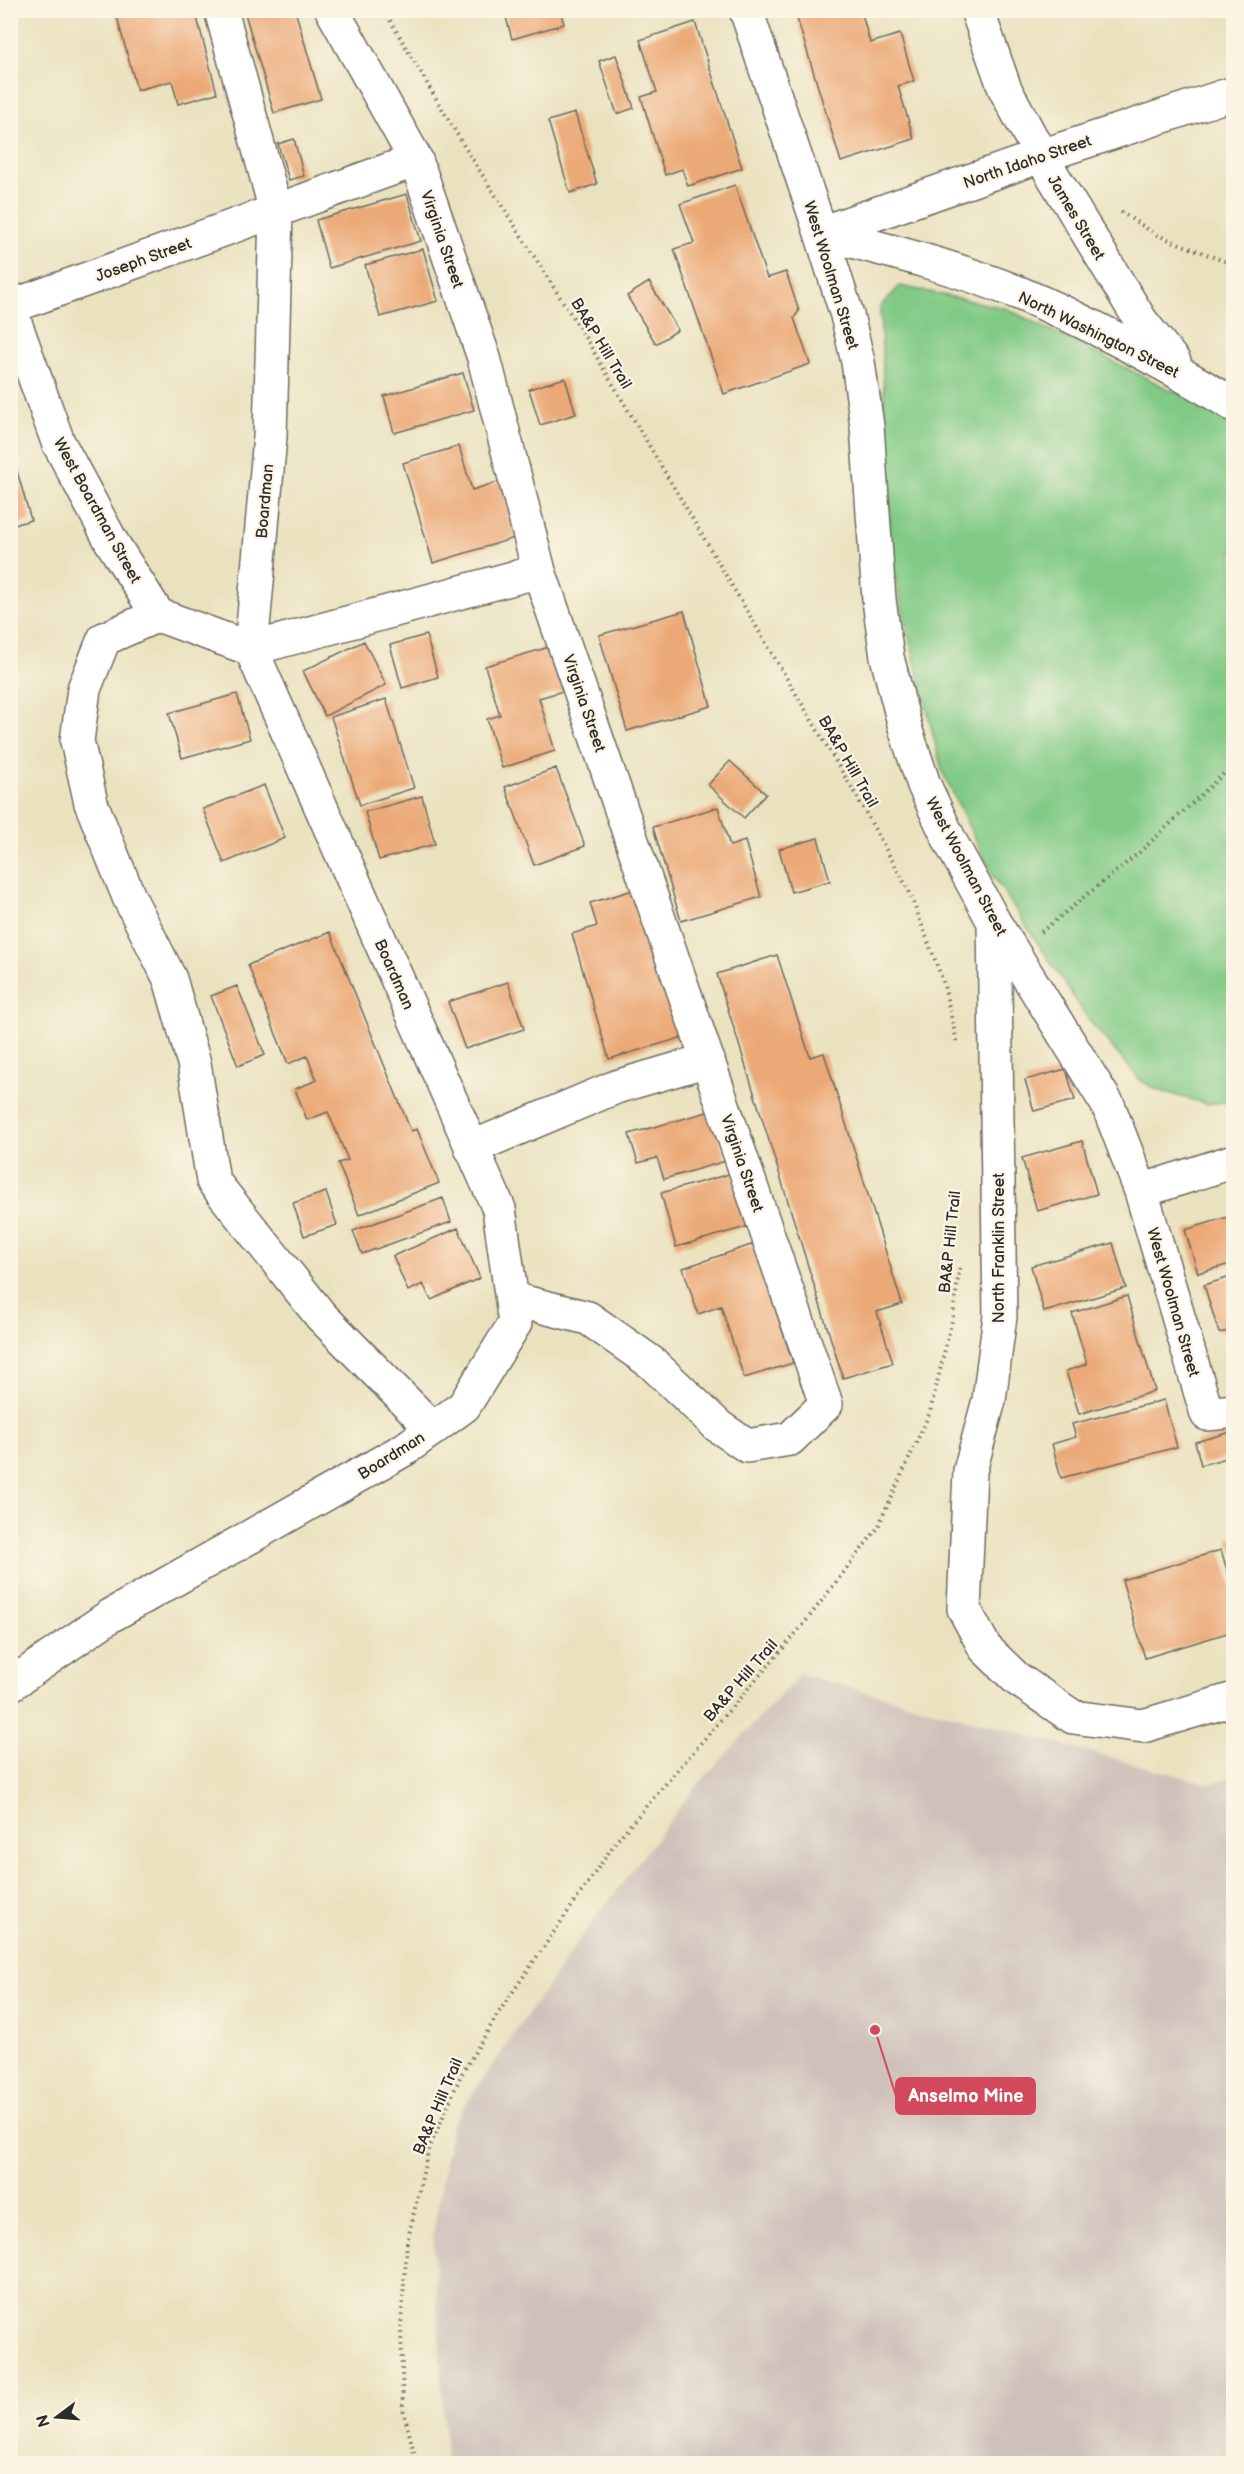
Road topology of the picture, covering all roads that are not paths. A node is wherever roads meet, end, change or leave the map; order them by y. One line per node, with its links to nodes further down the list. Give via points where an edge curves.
1 (221, 10): 8 (street, Boardman)
2 (332, 10): 7 (street, Virginia Street)
3 (746, 10): 9 (street, West Woolman Street)
4 (977, 10): 6 (street, James Street, via 1005,89)
5 (1233, 93): 6 (street, North Idaho Street)
6 (1041, 156): 9 (street, North Idaho Street); 11 (street, James Street, via 1141,321)
7 (416, 159): 8 (street, Joseph Street); 13 (street, Virginia Street, via 484,358)
8 (276, 211): 10 (street, Joseph Street); 15 (street, Boardman, via 270,437)
9 (821, 233): 11 (street, North Washington Street, via 1018,292); 16 (street, West Woolman Street, via 858,362 887,657 924,785)
10 (10, 308): 14 (street, West Boardman Street, via 58,442 111,541)
11 (1187, 377): 12 (street, North Washington Street)
12 (1233, 405)
13 (539, 572): 15 (street); 17 (street, Virginia Street)
14 (158, 615): 15 (street); 23 (street, via 104,639 84,689 77,741 91,803 129,897 170,979 194,1063 213,1181 321,1316)
15 (251, 649): 18 (street, Boardman)
16 (994, 922): 20 (street, West Woolman Street, via 1108,1105); 25 (street, North Franklin Street, via 1000,1316 989,1400 970,1471 964,1608 986,1648 1017,1679 1073,1717 1143,1726)
17 (708, 1060): 18 (street, via 616,1087); 21 (street, Virginia Street, via 826,1404 790,1439 747,1446 718,1426 652,1363 588,1318)
18 (471, 1148): 21 (street, Boardman, via 499,1209)
19 (1233, 1161): 20 (street)
20 (1141, 1191): 22 (street, West Woolman Street)
21 (512, 1299): 23 (street, Boardman, via 515,1323 464,1406)
22 (1220, 1413)
23 (433, 1429): 24 (street, Boardman, via 405,1449 110,1616)
24 (10, 1685)
25 (1233, 1700)

